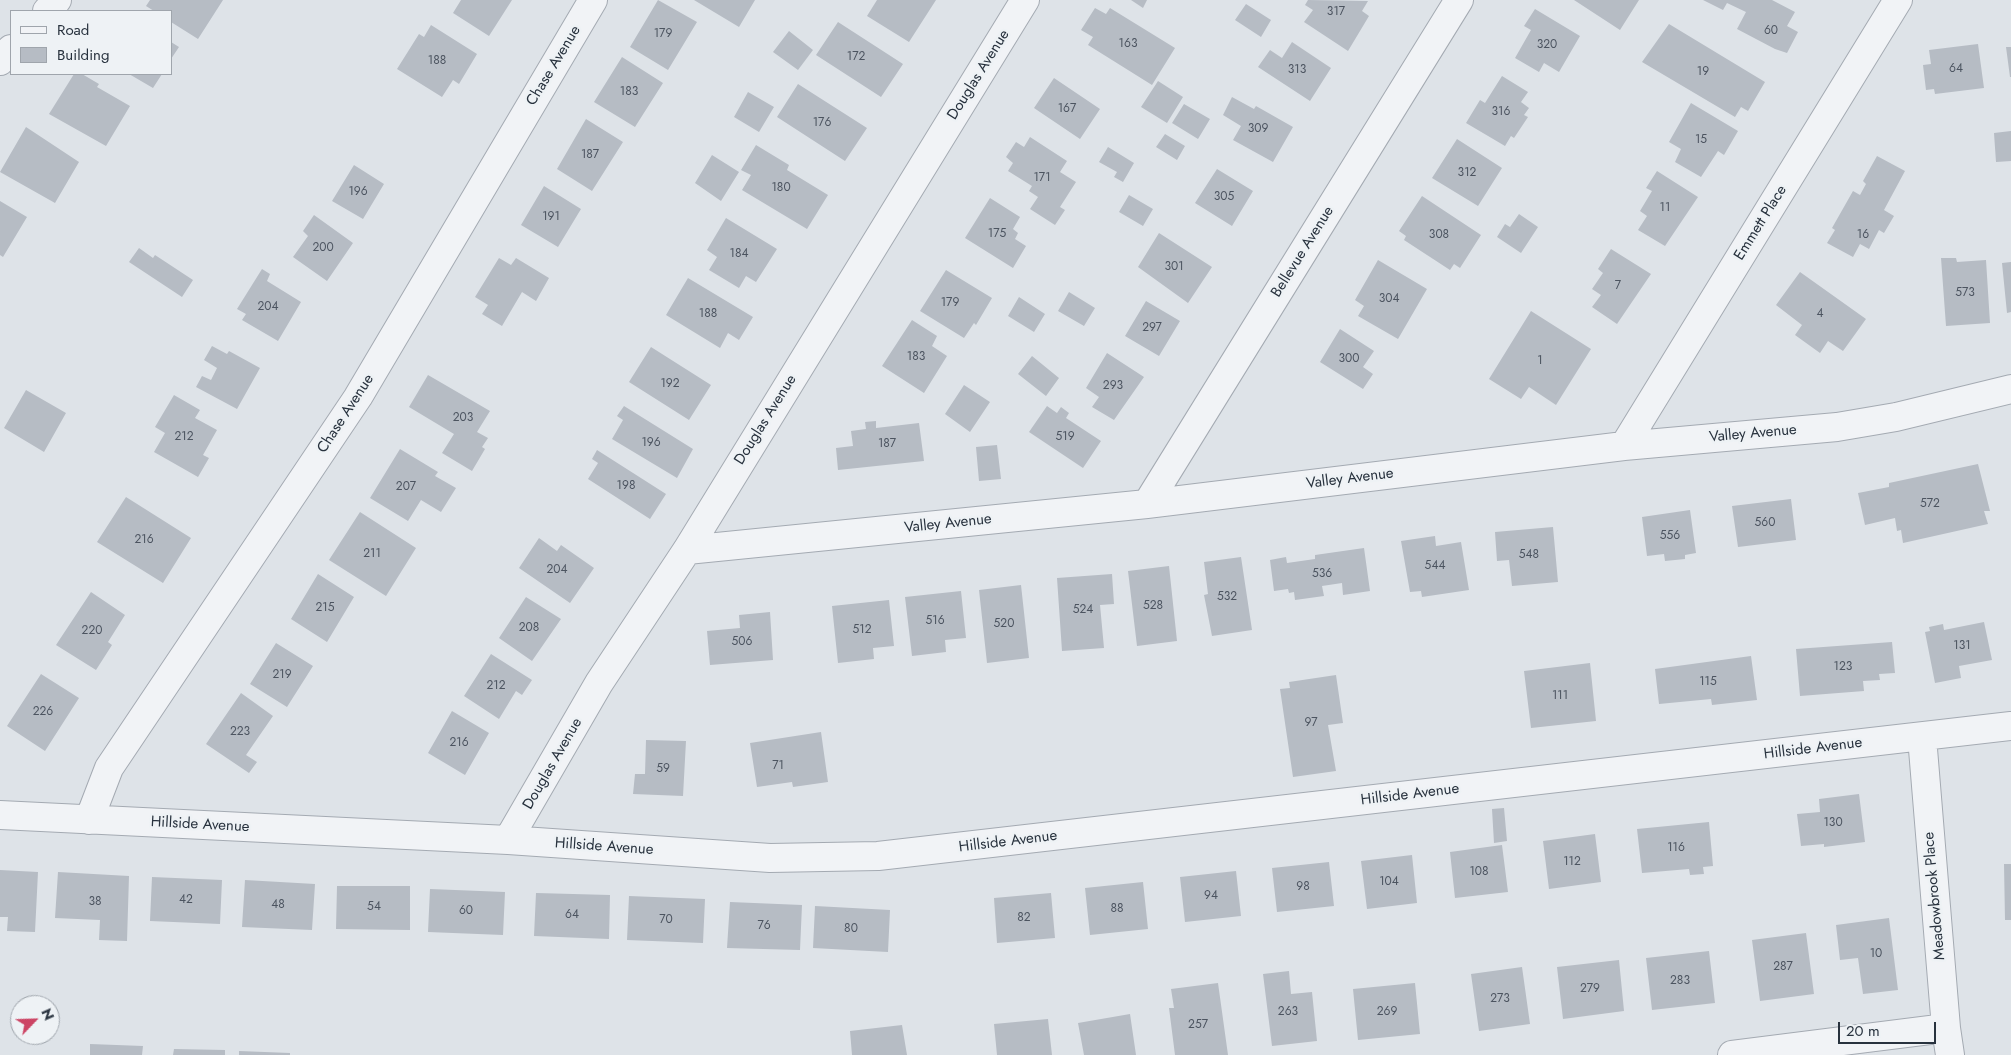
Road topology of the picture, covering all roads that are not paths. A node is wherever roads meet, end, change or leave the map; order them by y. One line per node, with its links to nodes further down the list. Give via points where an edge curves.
1 (57, 0): 6 (street)
2 (593, 0): 16 (street, Chase Avenue, via 358,398 108,768)
3 (1025, 0): 12 (street, Douglas Avenue)
4 (1459, 0): 11 (street, Bellevue Avenue)
5 (1898, 0): 10 (street, Emmett Place)
6 (47, 10)
7 (10, 50): 8 (street)
8 (0, 61)
9 (2011, 390): 10 (street, Valley Avenue, via 1837,427)
10 (1624, 446): 11 (street, Valley Avenue)
11 (1148, 504): 12 (street, Valley Avenue)
12 (687, 550): 17 (street, Douglas Avenue, via 599,683)
13 (2011, 726): 14 (street, Hillside Avenue)
14 (1922, 737): 17 (street, Hillside Avenue, via 878,856 770,858); 18 (street, Meadowbrook Place)
15 (0, 816): 16 (street, Hillside Avenue)
16 (90, 820): 17 (street, Hillside Avenue)
17 (508, 840)
18 (1946, 1028): 19 (street); 20 (street, Meadowbrook Place)
19 (1732, 1055)
20 (1950, 1055)

